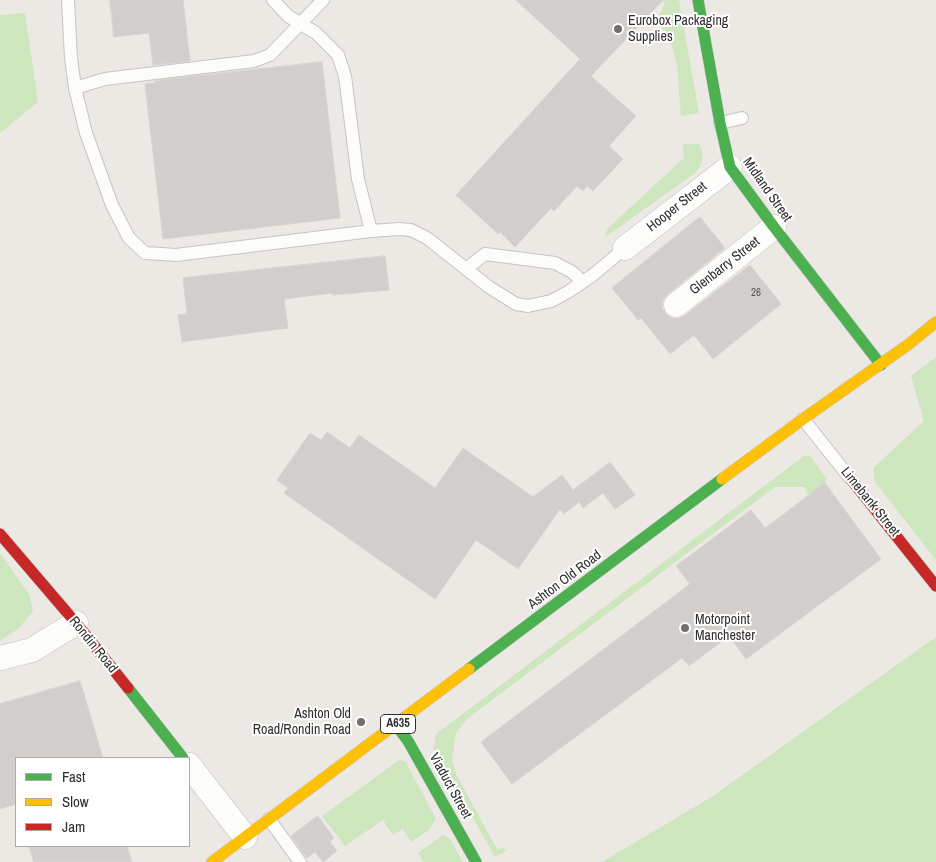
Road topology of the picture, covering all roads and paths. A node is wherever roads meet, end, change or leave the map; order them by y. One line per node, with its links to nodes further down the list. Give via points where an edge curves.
1 (68, 0): 6 (lane)
2 (273, 0): 5 (lane)
3 (323, 0): 5 (lane)
4 (698, 0): 8 (main road, Midland Street)
5 (301, 24): 6 (lane, via 270,55 254,61 105,79); 11 (lane, via 316,33 338,55 345,76 358,179)
6 (75, 88): 11 (lane, via 86,133 112,205 129,238 145,253 176,254)
7 (742, 118): 8 (lane)
8 (720, 123): 9 (main road, Midland Street)
9 (730, 167): 10 (main road, Midland Street); 12 (street, Hooper Street)
10 (774, 227): 15 (street, Glenbarry Street); 17 (main road, Midland Street)
11 (371, 231): 13 (lane, via 411,230 427,238)
12 (625, 248): 14 (lane)
13 (466, 268): 14 (lane, via 485,254 555,263); 14 (lane, via 516,304 528,306 551,301)
14 (583, 282)
15 (676, 305)
16 (936, 322): 17 (main road, Ashton Old Road / A635)
17 (881, 365): 18 (main road, Ashton Old Road / A635)
18 (803, 419): 19 (lane, Limebank Street); 24 (main road, Ashton Old Road / A635)
19 (850, 478): 21 (main road, Limebank Street)
20 (0, 534): 22 (main road, Rondin Road)
21 (936, 586)
22 (76, 623): 23 (street, via 32,650); 25 (main road, Rondin Road)
23 (0, 658)
24 (396, 725): 27 (main road, Ashton Old Road / A635); 31 (main road, Viaduct Street)
25 (182, 757)
26 (190, 766): 28 (street)
27 (269, 819): 28 (main road, Ashton Old Road / A635); 30 (lane)
28 (245, 837): 29 (main road, Ashton Old Road / A635)
29 (212, 862)
30 (300, 862)
31 (476, 862)

